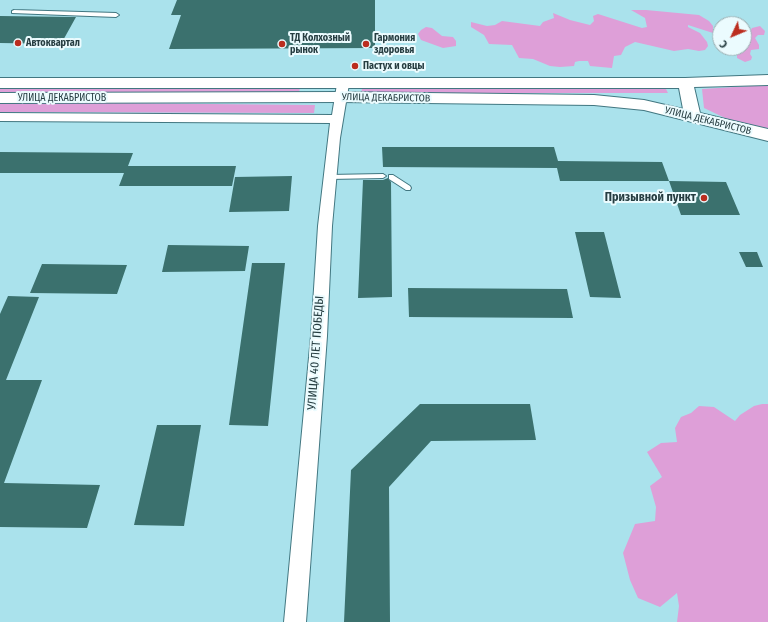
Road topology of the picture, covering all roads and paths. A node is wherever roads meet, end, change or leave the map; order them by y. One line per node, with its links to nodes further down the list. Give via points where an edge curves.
1 (14, 12): 2 (lane)
2 (116, 15)
3 (768, 80): 5 (street, УЛИЦА ДЕКАБРИСТОВ)
4 (0, 83): 6 (street, УЛИЦА ДЕКАБРИСТОВ, via 122,82)
5 (684, 83): 6 (street, УЛИЦА ДЕКАБРИСТОВ); 9 (street)
6 (341, 90): 7 (street, УЛИЦА ДЕКАБРИСТОВ); 9 (street, УЛИЦА ДЕКАБРИСТОВ, via 594,100 644,105); 10 (street, УЛИЦА 40 ЛЕТ ПОБЕДЫ)
7 (0, 98)
8 (0, 117): 10 (street, УЛИЦА ДЕКАБРИСТОВ)
9 (694, 117): 11 (street, УЛИЦА ДЕКАБРИСТОВ)
10 (336, 119): 13 (street, УЛИЦА 40 ЛЕТ ПОБЕДЫ)
11 (768, 135)
12 (383, 176): 13 (lane)
13 (330, 177): 16 (street, УЛИЦА 40 ЛЕТ ПОБЕДЫ)
14 (391, 177): 15 (lane)
15 (408, 188)
16 (295, 622)

